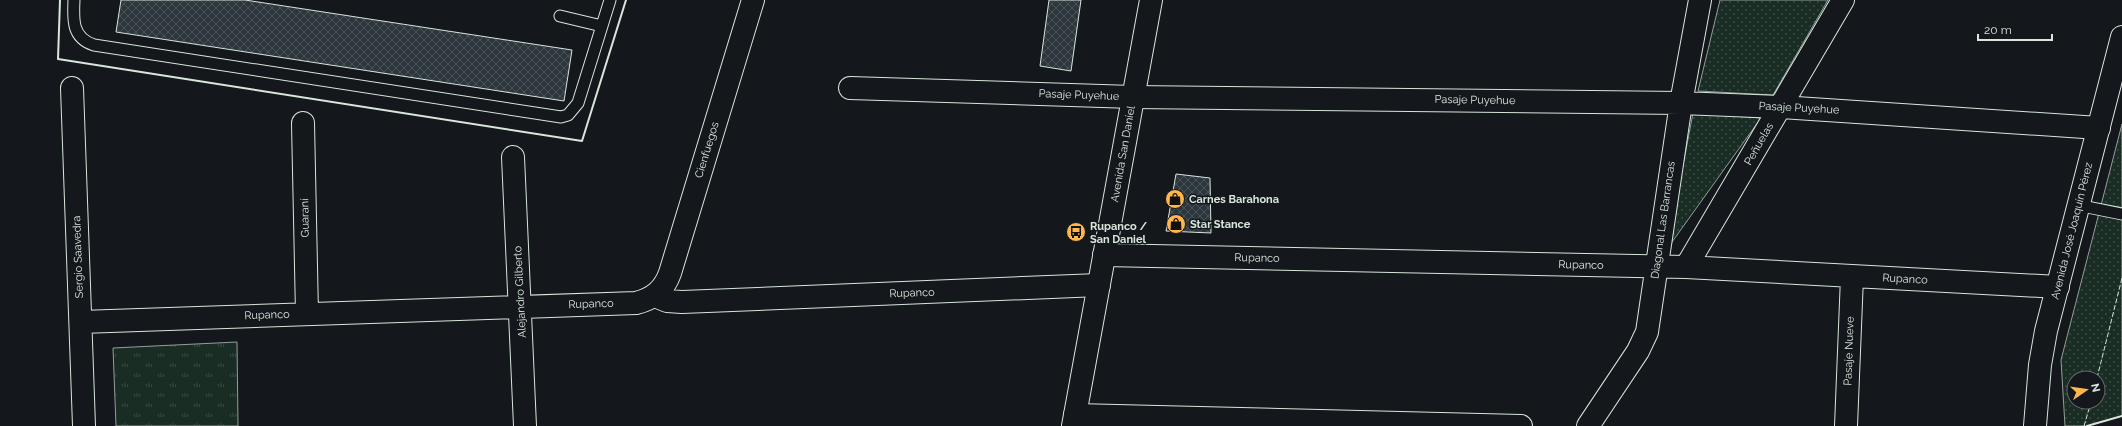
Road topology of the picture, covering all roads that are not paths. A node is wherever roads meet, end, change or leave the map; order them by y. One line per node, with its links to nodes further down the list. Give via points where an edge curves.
1 (74, 0): 8 (lane, via 74,27 79,37 94,45 560,117 568,115 578,103)
2 (610, 0): 8 (lane)
3 (752, 0): 26 (street, Cienfuegos, via 670,273 662,290)
4 (1151, 0): 12 (street, Avenida San Daniel)
5 (1700, 0): 13 (street, Diagonal Las Barrancas)
6 (1843, 0): 14 (street, Peñuelas)
7 (560, 16): 8 (lane)
8 (602, 26)
9 (2122, 38): 16 (street, Avenida José Joaquín Pérez)
10 (72, 88): 29 (street, Sergio Saavedra)
11 (850, 88): 12 (street, Pasaje Puyehue)
12 (1133, 97): 13 (street, Pasaje Puyehue); 20 (street, Avenida San Daniel)
13 (1680, 103): 14 (street, Pasaje Puyehue); 21 (street, Diagonal Las Barrancas)
14 (1781, 106): 16 (street, Pasaje Puyehue); 22 (street, Peñuelas)
15 (303, 123): 28 (street, Guaraní)
16 (2099, 128): 18 (street, Avenida José Joaquín Pérez)
17 (513, 157): 27 (street, Alejandro Gilberto)
18 (2077, 205): 19 (lane); 25 (street, Avenida José Joaquín Pérez)
19 (2122, 214)
20 (1104, 255): 21 (street, Rupanco); 24 (street, Avenida San Daniel)
21 (1656, 267): 22 (street, Rupanco); 34 (street, Diagonal Las Barrancas, via 1647,332 1638,351)
22 (1686, 267): 23 (street, Rupanco)
23 (1852, 277): 25 (street, Rupanco); 35 (street, Pasaje Nueve)
24 (1099, 285): 26 (street, Rupanco, via 682,302 667,301); 30 (street, Avenida San Daniel)
25 (2058, 287): 36 (street, Avenida José Joaquín Pérez, via 2040,365)
26 (654, 296): 27 (street, Rupanco, via 636,303)
27 (521, 306): 28 (street, Rupanco); 32 (street, Alejandro Gilberto)
28 (307, 314): 29 (street, Rupanco)
29 (81, 322): 31 (street, Sergio Saavedra)
30 (1074, 420): 33 (street)
31 (84, 426)
32 (526, 426)
33 (1521, 426)
34 (1588, 426)
35 (1846, 426)
36 (2035, 426)

